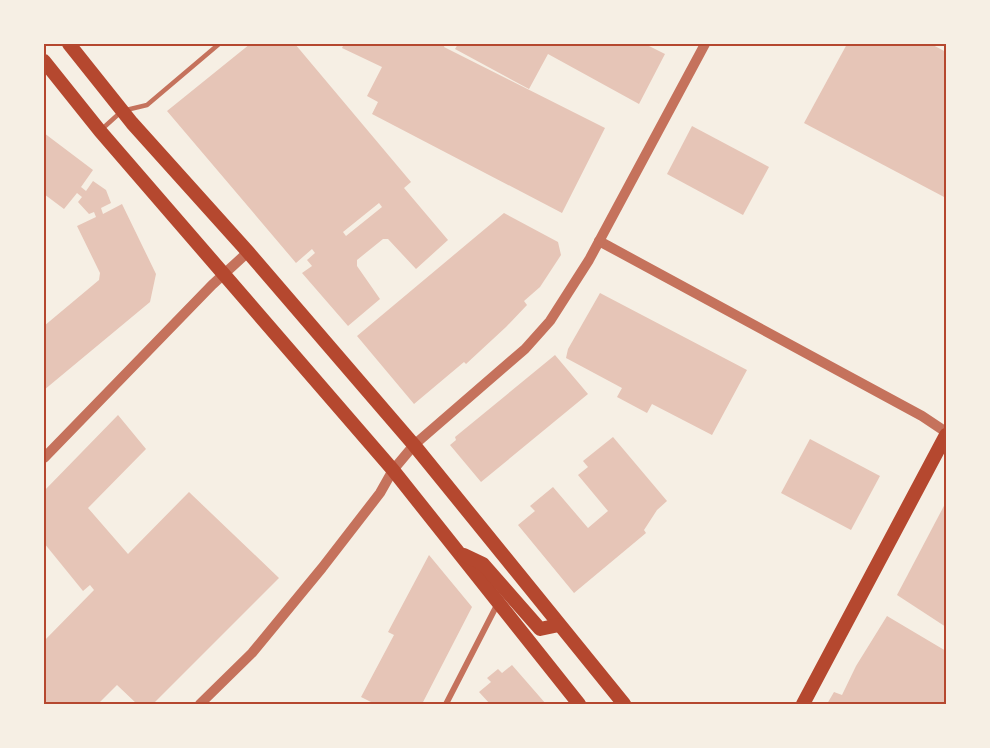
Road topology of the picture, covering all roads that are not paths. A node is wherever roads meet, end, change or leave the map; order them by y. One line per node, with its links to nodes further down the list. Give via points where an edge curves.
1 (69, 44): 5 (main road)
2 (219, 44): 5 (lane, via 147,105)
3 (705, 44): 7 (street)
4 (44, 61): 6 (main road)
5 (122, 111): 6 (lane); 8 (main road)
6 (100, 131): 9 (main road)
7 (599, 242): 10 (street, via 922,416); 11 (street, via 566,299 525,349)
8 (248, 252): 9 (street); 11 (main road)
9 (224, 275): 12 (street); 13 (main road)
10 (946, 433): 21 (main road)
11 (414, 445): 13 (street); 16 (main road)
12 (44, 458)
13 (393, 470): 14 (main road); 17 (street, via 373,502 264,638)
14 (459, 553): 15 (main road); 16 (main road, via 483,564 540,629)
15 (498, 602): 18 (street); 19 (main road)
16 (559, 626): 20 (main road)
17 (200, 705)
18 (446, 705)
19 (579, 705)
20 (624, 705)
21 (803, 705)

